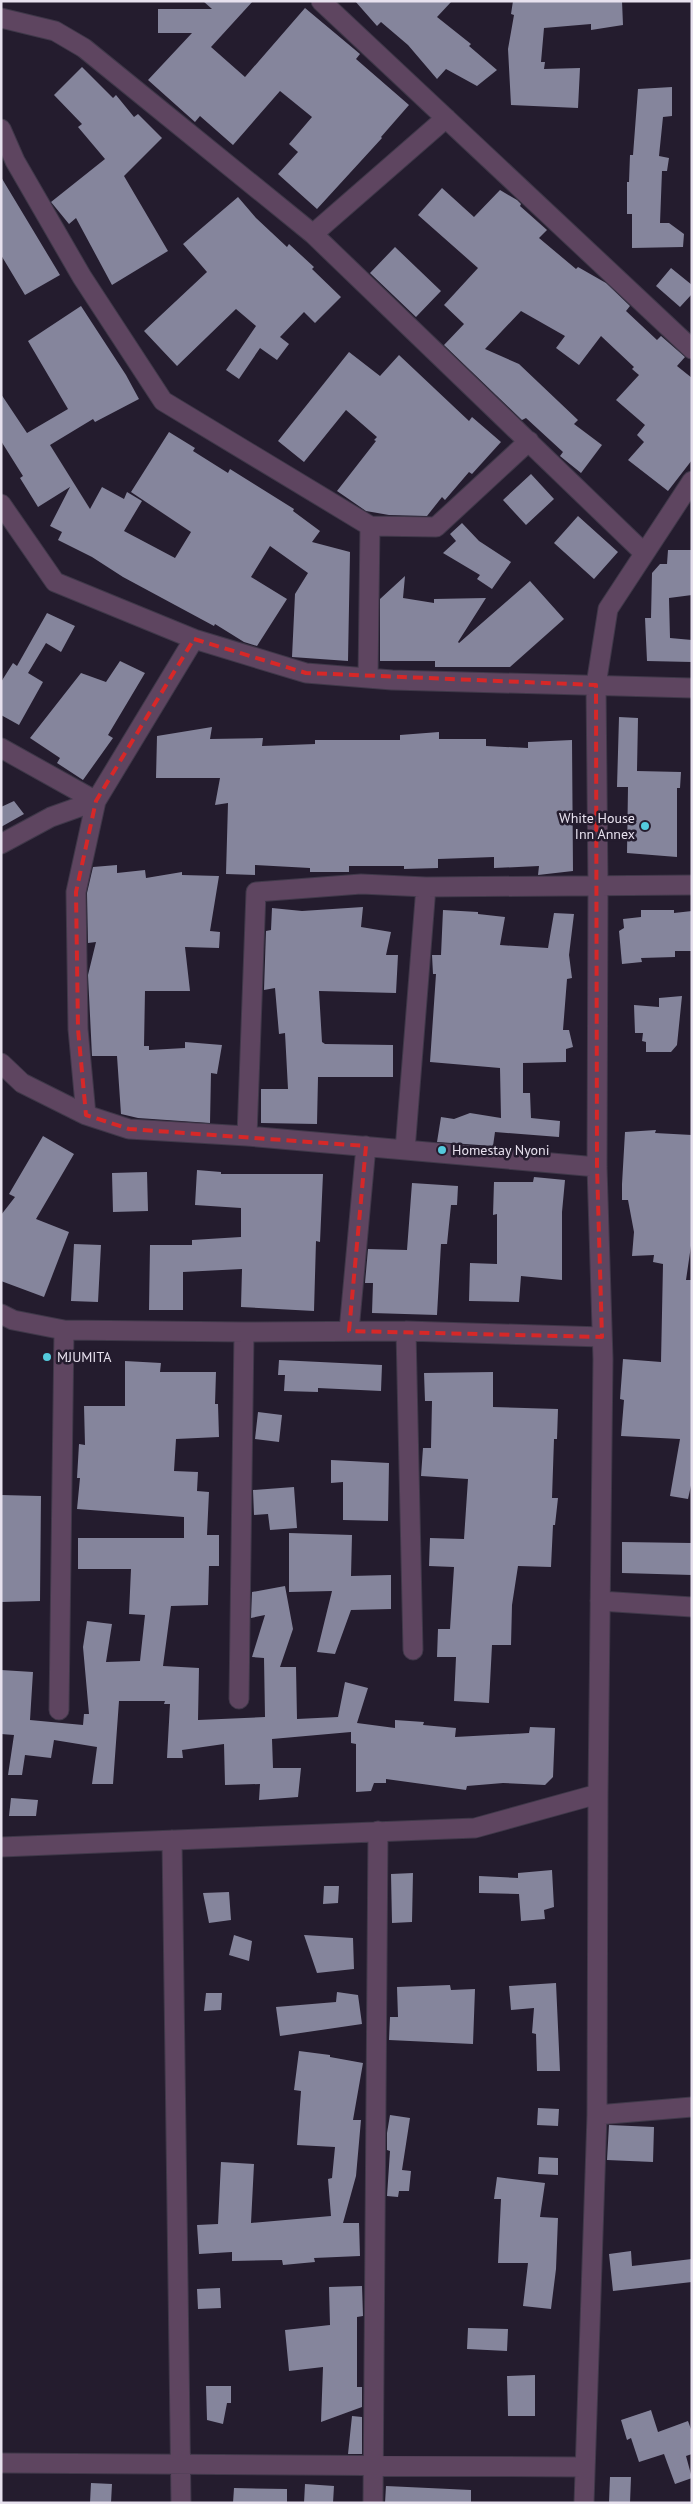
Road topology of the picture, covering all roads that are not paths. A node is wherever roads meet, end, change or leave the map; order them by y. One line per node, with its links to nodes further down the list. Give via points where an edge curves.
1 (321, 1): 3 (street)
2 (1, 18): 5 (street, via 55,31 84,48)
3 (446, 118): 5 (street); 6 (street)
4 (1, 129): 10 (street, via 15,161 82,277 163,401)
5 (313, 234): 7 (street)
6 (692, 349)
7 (529, 441): 10 (street, via 436,527); 11 (street)
8 (692, 481): 11 (street)
9 (1, 504): 12 (street, via 56,582)
10 (370, 526): 13 (street)
11 (644, 553): 14 (street, via 608,609)
12 (194, 639): 13 (street, via 306,673); 17 (street)
13 (368, 678): 14 (street)
14 (596, 685): 15 (street); 19 (street)
15 (692, 688)
16 (1, 748): 17 (street)
17 (96, 801): 18 (street, via 51,818); 23 (street, via 76,892 78,1030)
18 (1, 844)
19 (598, 885): 20 (street); 21 (street); 27 (street)
20 (692, 885)
21 (426, 887): 24 (street, via 361,884 256,892); 26 (street)
22 (1, 1063): 23 (street, via 22,1083)
23 (86, 1115): 24 (street, via 129,1129)
24 (247, 1136): 25 (street)
25 (366, 1146): 26 (street); 30 (street)
26 (405, 1150): 27 (street)
27 (597, 1167): 33 (street)
28 (1, 1314): 29 (street, via 13,1320)
29 (64, 1330): 32 (street); 38 (street)
30 (349, 1331): 31 (street); 32 (street)
31 (406, 1331): 33 (street); 36 (street)
32 (244, 1332): 37 (street)
33 (602, 1337): 34 (street)
34 (600, 1601): 35 (street); 39 (street)
35 (692, 1607)
36 (413, 1650)
37 (239, 1699)
38 (59, 1710)
39 (598, 1794): 40 (street, via 475,1828); 44 (street)
40 (378, 1832): 41 (street); 47 (street)
41 (172, 1840): 42 (street); 46 (street)
42 (1, 1846)
43 (692, 2106): 44 (street)
44 (597, 2115): 48 (street)
45 (1, 2463): 46 (street)
46 (180, 2464): 47 (street); 49 (street)
47 (374, 2466): 48 (street); 50 (street)
48 (585, 2467): 51 (street)
49 (181, 2503)
50 (373, 2503)
51 (584, 2503)

